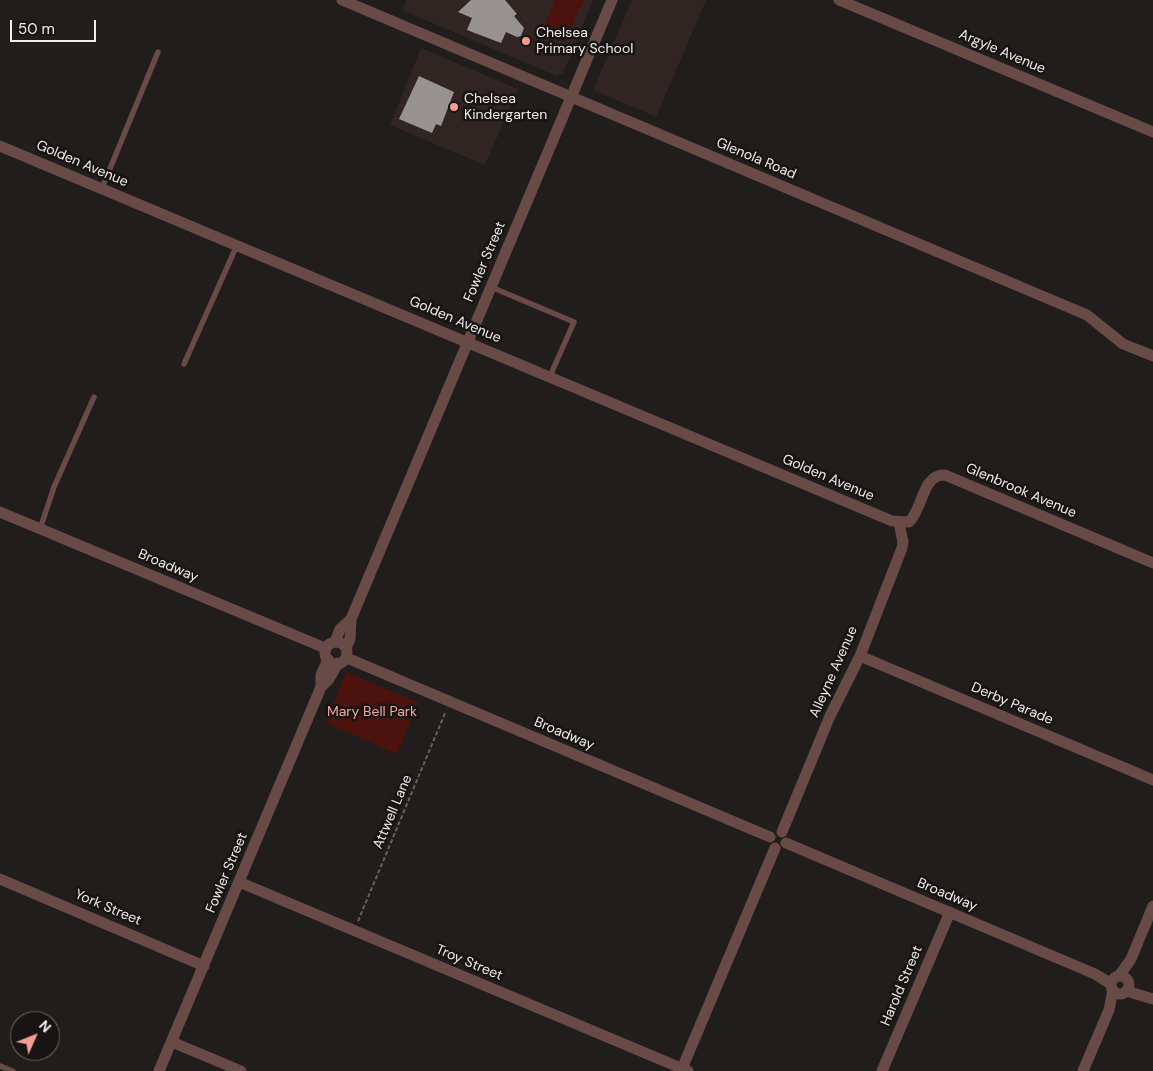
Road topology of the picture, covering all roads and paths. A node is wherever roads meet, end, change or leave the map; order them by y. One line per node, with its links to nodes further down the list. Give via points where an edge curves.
1 (342, 0): 5 (street, Glenola Road)
2 (612, 0): 5 (street, Fowler Street)
3 (839, 0): 6 (street, Argyle Avenue)
4 (158, 52): 8 (lane)
5 (571, 97): 10 (street, Fowler Street); 12 (street, Glenola Road, via 1087,315 1123,344)
6 (1153, 132)
7 (0, 146): 8 (street, Golden Avenue)
8 (102, 188): 9 (street, Golden Avenue)
9 (237, 245): 11 (street, Golden Avenue); 13 (lane)
10 (491, 287): 11 (street, Fowler Street); 14 (lane, via 574,322)
11 (468, 342): 14 (street, Golden Avenue); 20 (street, Fowler Street, via 351,619 340,628)
12 (1153, 356)
13 (184, 364)
14 (550, 376): 17 (street, Golden Avenue)
15 (94, 397): 18 (lane, via 54,487)
16 (0, 512): 18 (street, Broadway)
17 (899, 523): 19 (street, Glenbrook Avenue, via 908,522 915,514 931,480 945,475); 21 (street, Alleyne Avenue, via 902,548)
18 (40, 529): 20 (street, Broadway)
19 (1153, 563)
20 (336, 653): 22 (street, Broadway); 29 (street, Fowler Street, via 321,675 321,687)
21 (860, 656): 23 (street, Derby Parade); 24 (street, Alleyne Avenue, via 830,716)
22 (450, 702): 25 (street, Broadway); 32 (path, Attwell Lane)
23 (1153, 780)
24 (782, 832): 25 (street, via 776,831); 26 (street)
25 (770, 837): 27 (street)
26 (786, 843): 27 (street); 31 (street, Broadway)
27 (775, 848): 38 (street)
28 (0, 879): 33 (street, York Street)
29 (239, 882): 32 (street, Troy Street); 33 (street, Fowler Street)
30 (1153, 906): 34 (street)
31 (950, 912): 34 (street, Broadway); 42 (street, Harold Street)
32 (354, 931): 38 (street, Troy Street)
33 (204, 966): 36 (street, Fowler Street)
34 (1120, 984): 35 (street, Broadway); 43 (street)
35 (1149, 997)
36 (172, 1042): 40 (street, Fowler Street); 41 (street)
37 (0, 1066): 39 (lane)
38 (684, 1070)
39 (13, 1071)
40 (159, 1071)
41 (241, 1071)
42 (882, 1071)
43 (1083, 1071)

